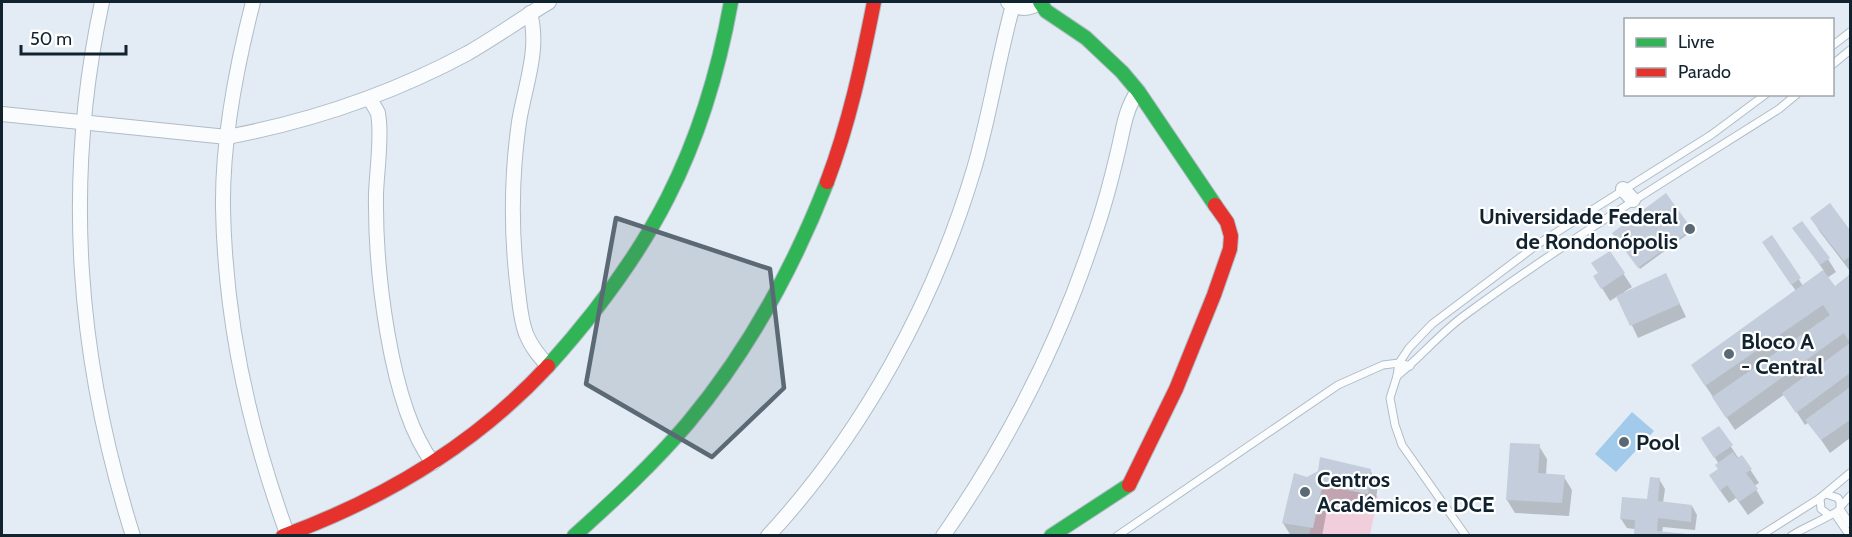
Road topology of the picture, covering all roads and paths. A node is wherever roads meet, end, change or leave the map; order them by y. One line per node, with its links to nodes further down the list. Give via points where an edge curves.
1 (102, 2): 18 (street)
2 (253, 2): 19 (street)
3 (549, 2): 8 (street)
4 (731, 2): 25 (street, via 706,110 662,213 605,300)
5 (874, 2): 36 (street, via 859,82 836,164 785,281 741,353 691,421 633,483)
6 (1040, 2): 7 (street, via 1027,8); 13 (street, via 1046,11 1105,54)
7 (1010, 3): 37 (street, via 974,170 924,299 856,420)
8 (530, 13): 16 (street, via 458,57); 25 (street, via 534,51 515,155 513,247 524,328 531,345)
9 (1851, 32): 10 (lane)
10 (1834, 45)
11 (1851, 50): 12 (lane)
12 (1834, 64)
13 (1138, 91): 38 (street, via 1128,108 1104,206 1063,321 1006,437); 39 (street, via 1227,222 1230,249 1184,370 1128,486)
14 (1763, 96): 20 (lane, via 1711,135)
15 (1795, 96): 21 (lane)
16 (370, 99): 19 (street, via 300,122); 28 (street, via 380,121 377,229 388,328 411,422)
17 (2, 114): 18 (street)
18 (83, 123): 19 (street); 35 (street, via 79,218 87,335 100,417)
19 (227, 137): 34 (street, via 223,206 230,311 250,413)
20 (1623, 189): 21 (street); 22 (lane, via 1538,244)
21 (1634, 200): 23 (lane)
22 (1432, 324): 23 (lane); 24 (lane)
23 (1441, 334): 26 (lane)
24 (1399, 363): 26 (lane); 27 (lane); 40 (lane, via 1383,365 1338,385)
25 (548, 366): 28 (street, via 506,408)
26 (1410, 366): 27 (lane)
27 (1397, 376): 41 (lane, via 1390,398 1402,445)
28 (433, 463): 34 (street, via 353,507)
29 (1851, 473): 30 (lane)
30 (1823, 496): 32 (lane, via 1821,509); 32 (lane, via 1835,496 1840,502); 42 (lane)
31 (1851, 496): 32 (lane)
32 (1836, 511): 33 (lane); 43 (lane); 44 (lane)
33 (1851, 524)
34 (286, 535)
35 (133, 536)
36 (574, 536)
37 (768, 536)
38 (943, 536)
39 (1051, 536)
40 (1117, 536)
41 (1466, 536)
42 (1760, 536)
43 (1791, 536)
44 (1850, 536)

